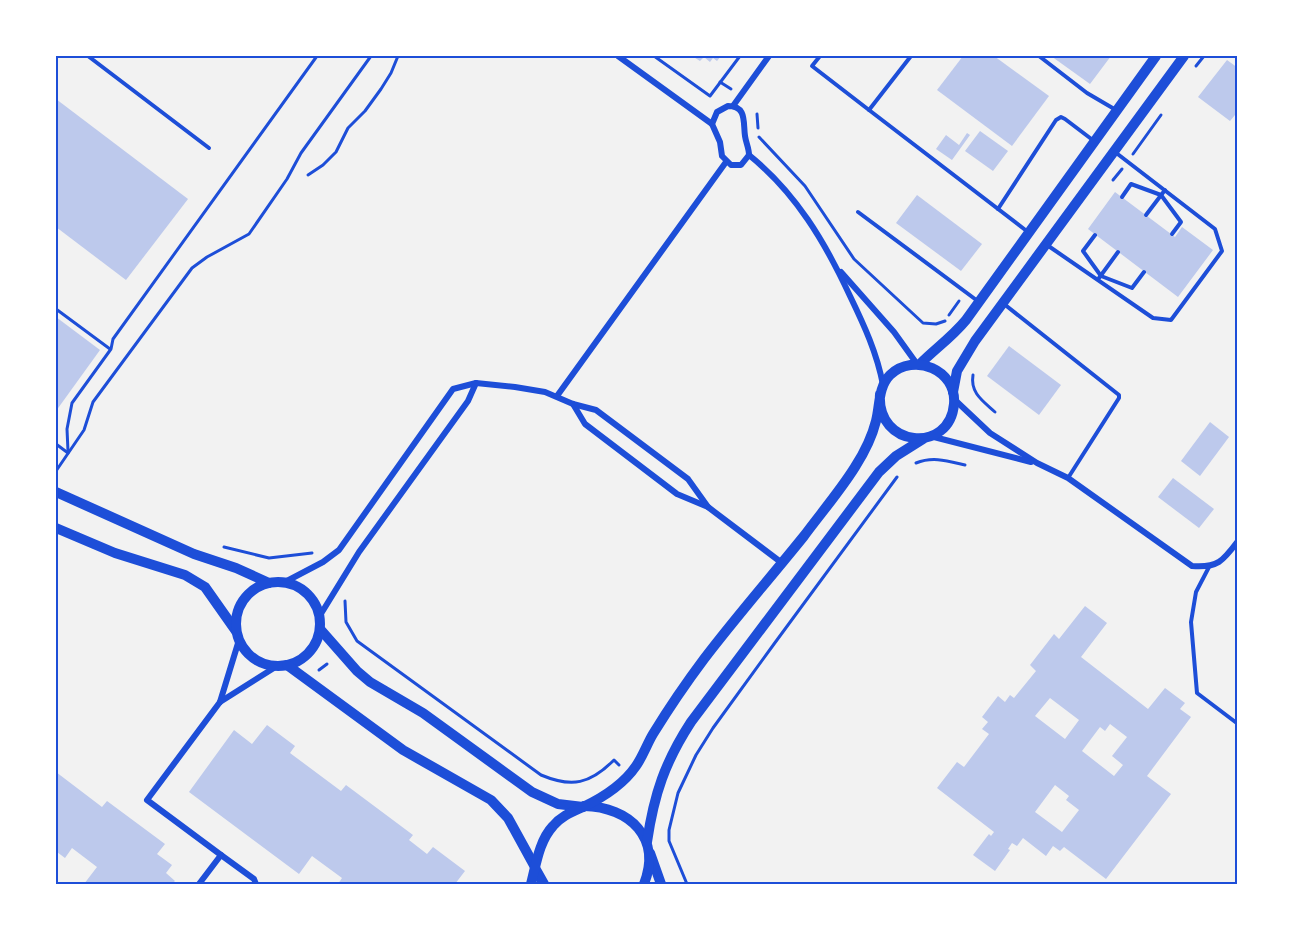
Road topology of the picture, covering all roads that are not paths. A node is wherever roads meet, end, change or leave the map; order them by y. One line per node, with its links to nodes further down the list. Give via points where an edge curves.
1 (88, 56): 14 (lane)
2 (618, 56): 12 (street)
3 (769, 56): 9 (street)
4 (820, 56): 10 (lane, via 812,66)
5 (911, 56): 10 (lane)
6 (1156, 56): 11 (main road)
7 (1184, 56): 15 (main road)
8 (1040, 57): 11 (lane, via 1087,93)
9 (733, 106): 12 (street, via 717,112); 16 (street, via 746,121)
10 (869, 110): 21 (lane)
11 (1117, 110): 13 (main road)
12 (712, 124): 17 (street)
13 (1094, 141): 21 (lane, via 1065,119 1056,120); 24 (main road)
14 (209, 148)
15 (1114, 151): 18 (lane); 27 (main road)
16 (749, 156): 17 (street, via 741,165); 29 (street, via 800,207)
17 (726, 162): 37 (street)
18 (1165, 190): 19 (lane); 31 (lane, via 1215,229 1221,251 1177,313 1171,321 1153,318)
19 (1161, 195): 20 (lane, via 1131,184); 23 (lane); 25 (lane, via 1181,222)
20 (1122, 197)
21 (998, 209): 24 (lane)
22 (858, 212): 32 (lane)
23 (1146, 215)
24 (1029, 232): 32 (main road)
25 (1172, 234)
26 (1095, 235): 31 (lane, via 1083,251)
27 (1047, 244): 31 (lane); 33 (main road)
28 (1118, 252): 31 (lane)
29 (835, 264): 34 (street); 36 (street, via 873,346)
30 (1144, 272): 31 (lane, via 1132,288)
31 (1099, 279)
32 (979, 302): 34 (main road, via 956,332)
33 (1003, 303): 38 (main road, via 962,362 954,380); 42 (lane, via 1119,394)
34 (919, 364): 36 (main road, via 897,370); 38 (main road, via 937,370 950,384)
35 (476, 382): 37 (street); 50 (street, via 453,389 339,550); 51 (street, via 468,402 359,552)
36 (881, 390): 40 (main road, via 880,411 888,425 908,438); 47 (main road, via 876,423 856,466)
37 (557, 396): 39 (street)
38 (954, 396): 40 (main road, via 948,422 938,433); 41 (street, via 990,433)
39 (573, 404): 44 (street, via 585,424 677,494); 44 (street, via 596,410 688,479)
40 (927, 437): 41 (street); 58 (main road, via 879,472 691,722 662,775 653,804)
41 (1037, 463): 42 (street)
42 (1068, 478): 48 (street, via 1192,566)
43 (56, 492): 49 (main road)
44 (708, 507): 47 (street)
45 (56, 528): 53 (main road, via 115,553 185,575 205,587)
46 (1238, 541): 48 (street, via 1226,557)
47 (782, 562): 57 (main road, via 679,694 635,768 610,792)
48 (1209, 567): 56 (lane, via 1196,592 1191,622 1197,693)
49 (269, 583): 50 (main road); 53 (main road, via 256,588 243,601 236,618)
50 (283, 583): 51 (main road, via 307,595)
51 (319, 617): 52 (main road)
52 (320, 629): 54 (main road, via 305,656); 57 (main road, via 370,682 423,713 532,792 558,804)
53 (238, 636): 54 (main road, via 251,657); 55 (street)
54 (282, 666): 55 (street); 60 (main road, via 403,750 491,800 508,818)
55 (220, 702): 59 (street, via 147,800)
56 (1238, 724)
57 (584, 806): 58 (main road, via 606,808 623,816 638,828); 60 (main road, via 552,826)
58 (648, 847): 65 (main road); 66 (main road)
59 (221, 855): 61 (street); 62 (street, via 254,879)
60 (535, 867): 63 (main road); 64 (main road)
61 (199, 885)
62 (256, 885)
63 (531, 885)
64 (544, 885)
65 (644, 885)
66 (661, 885)

